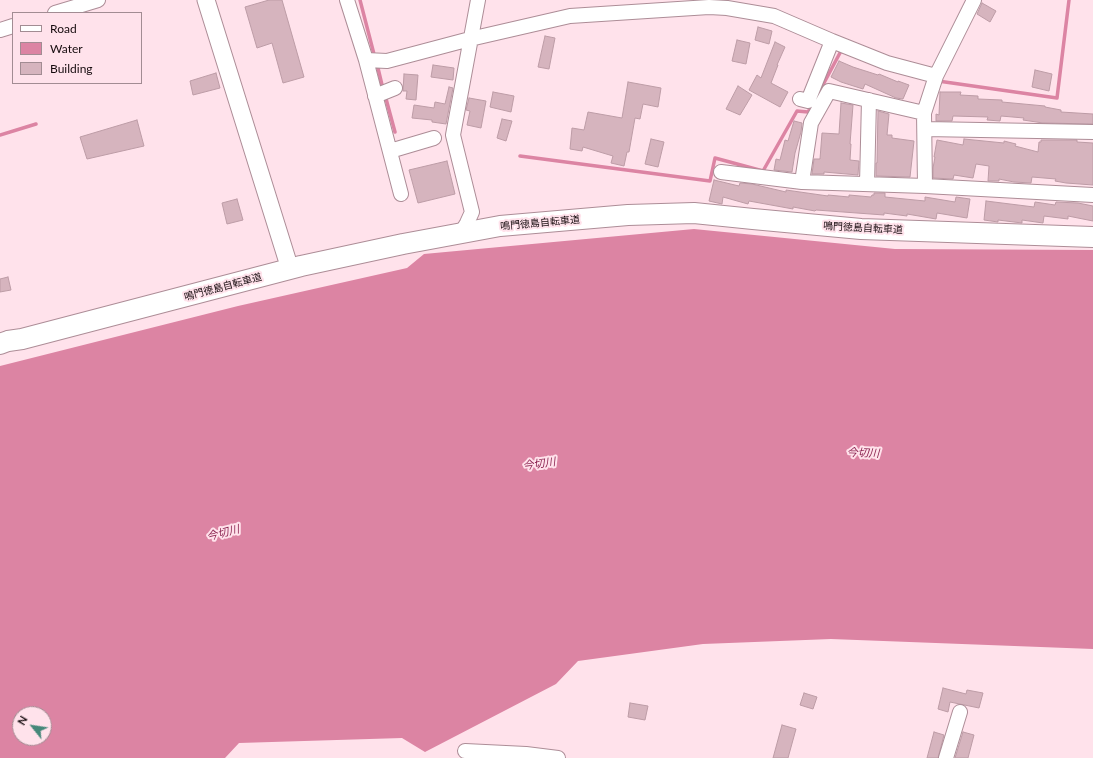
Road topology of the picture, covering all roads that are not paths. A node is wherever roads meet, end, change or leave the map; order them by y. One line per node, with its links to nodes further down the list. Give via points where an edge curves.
1 (98, 0): 6 (street)
2 (206, 0): 30 (street)
3 (347, 0): 11 (street)
4 (478, 0): 9 (street)
5 (974, 0): 12 (street)
6 (58, 12)
7 (12, 26): 8 (street)
8 (0, 30)
9 (470, 39): 10 (street, via 570,16 709,7 774,16); 11 (street, via 387,61); 28 (street, via 453,135 472,212)
10 (832, 41): 12 (street, via 886,62); 15 (street, via 808,101)
11 (366, 60): 14 (street)
12 (936, 76): 17 (street)
13 (395, 88): 14 (street)
14 (375, 96): 21 (street)
15 (800, 99)
16 (870, 100): 17 (street); 23 (street, via 829,91 811,123); 24 (street)
17 (924, 113): 18 (street)
18 (925, 128): 19 (street); 25 (street)
19 (1093, 132)
20 (434, 138): 21 (street)
21 (390, 152): 26 (street)
22 (721, 172): 23 (street)
23 (802, 182): 24 (street)
24 (867, 184): 25 (street)
25 (925, 186): 27 (street)
26 (401, 194)
27 (1093, 195)
28 (461, 233): 29 (main road, 鳴門徳島自転車道, via 507,225 628,215 694,213 860,229); 30 (main road, 鳴門徳島自転車道)
29 (1093, 237)
30 (290, 269): 31 (main road, 鳴門徳島自転車道)
31 (0, 344)
32 (960, 712): 35 (street)
33 (465, 750): 34 (street)
34 (558, 758)
35 (946, 758)

